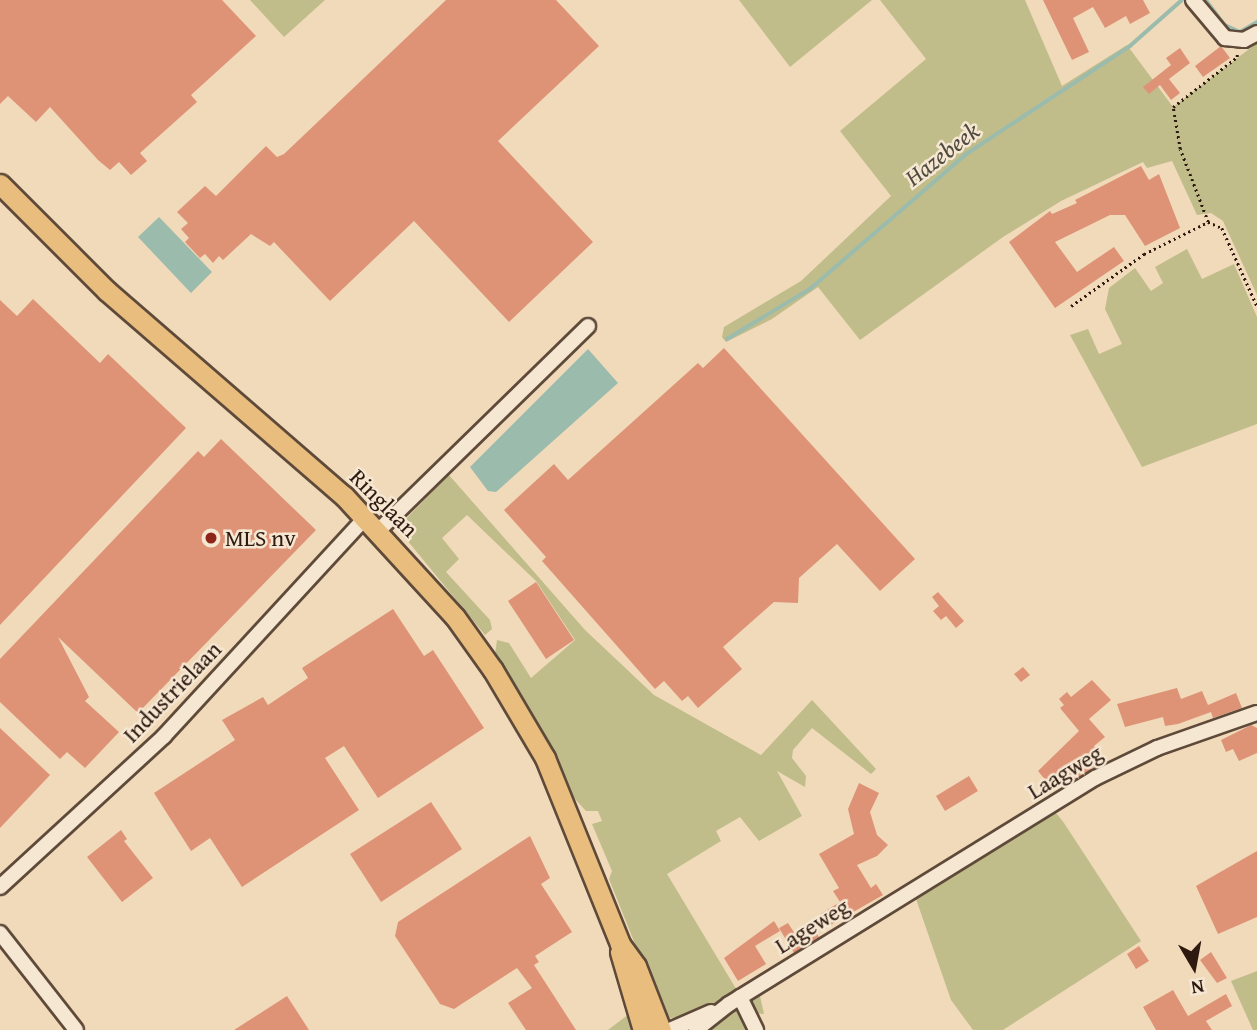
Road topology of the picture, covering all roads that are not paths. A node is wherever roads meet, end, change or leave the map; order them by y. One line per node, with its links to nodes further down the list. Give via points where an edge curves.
1 (1193, 0): 2 (street, via 1219,33 1237,41)
2 (1257, 33)
3 (0, 184): 5 (main road, Ringlaan, via 107,291)
4 (588, 326): 5 (street, Industrielaan)
5 (372, 524): 7 (street, Industrielaan, via 164,736); 10 (main road, Ringlaan, via 461,626 527,726 565,802)
6 (1257, 713): 8 (street, Laagweg, via 1157,748 1095,778)
7 (0, 887)
8 (909, 893): 11 (street, Lageweg)
9 (0, 933): 12 (street)
10 (620, 944): 13 (main road, Ringlaan, via 620,959); 14 (main road, Ringlaan, via 636,966)
11 (734, 1000): 15 (street, Lageweg); 16 (street, Lageweg); 17 (street)
12 (76, 1030)
13 (643, 1030)
14 (661, 1030)
15 (670, 1030)
16 (696, 1030)
17 (756, 1030)

